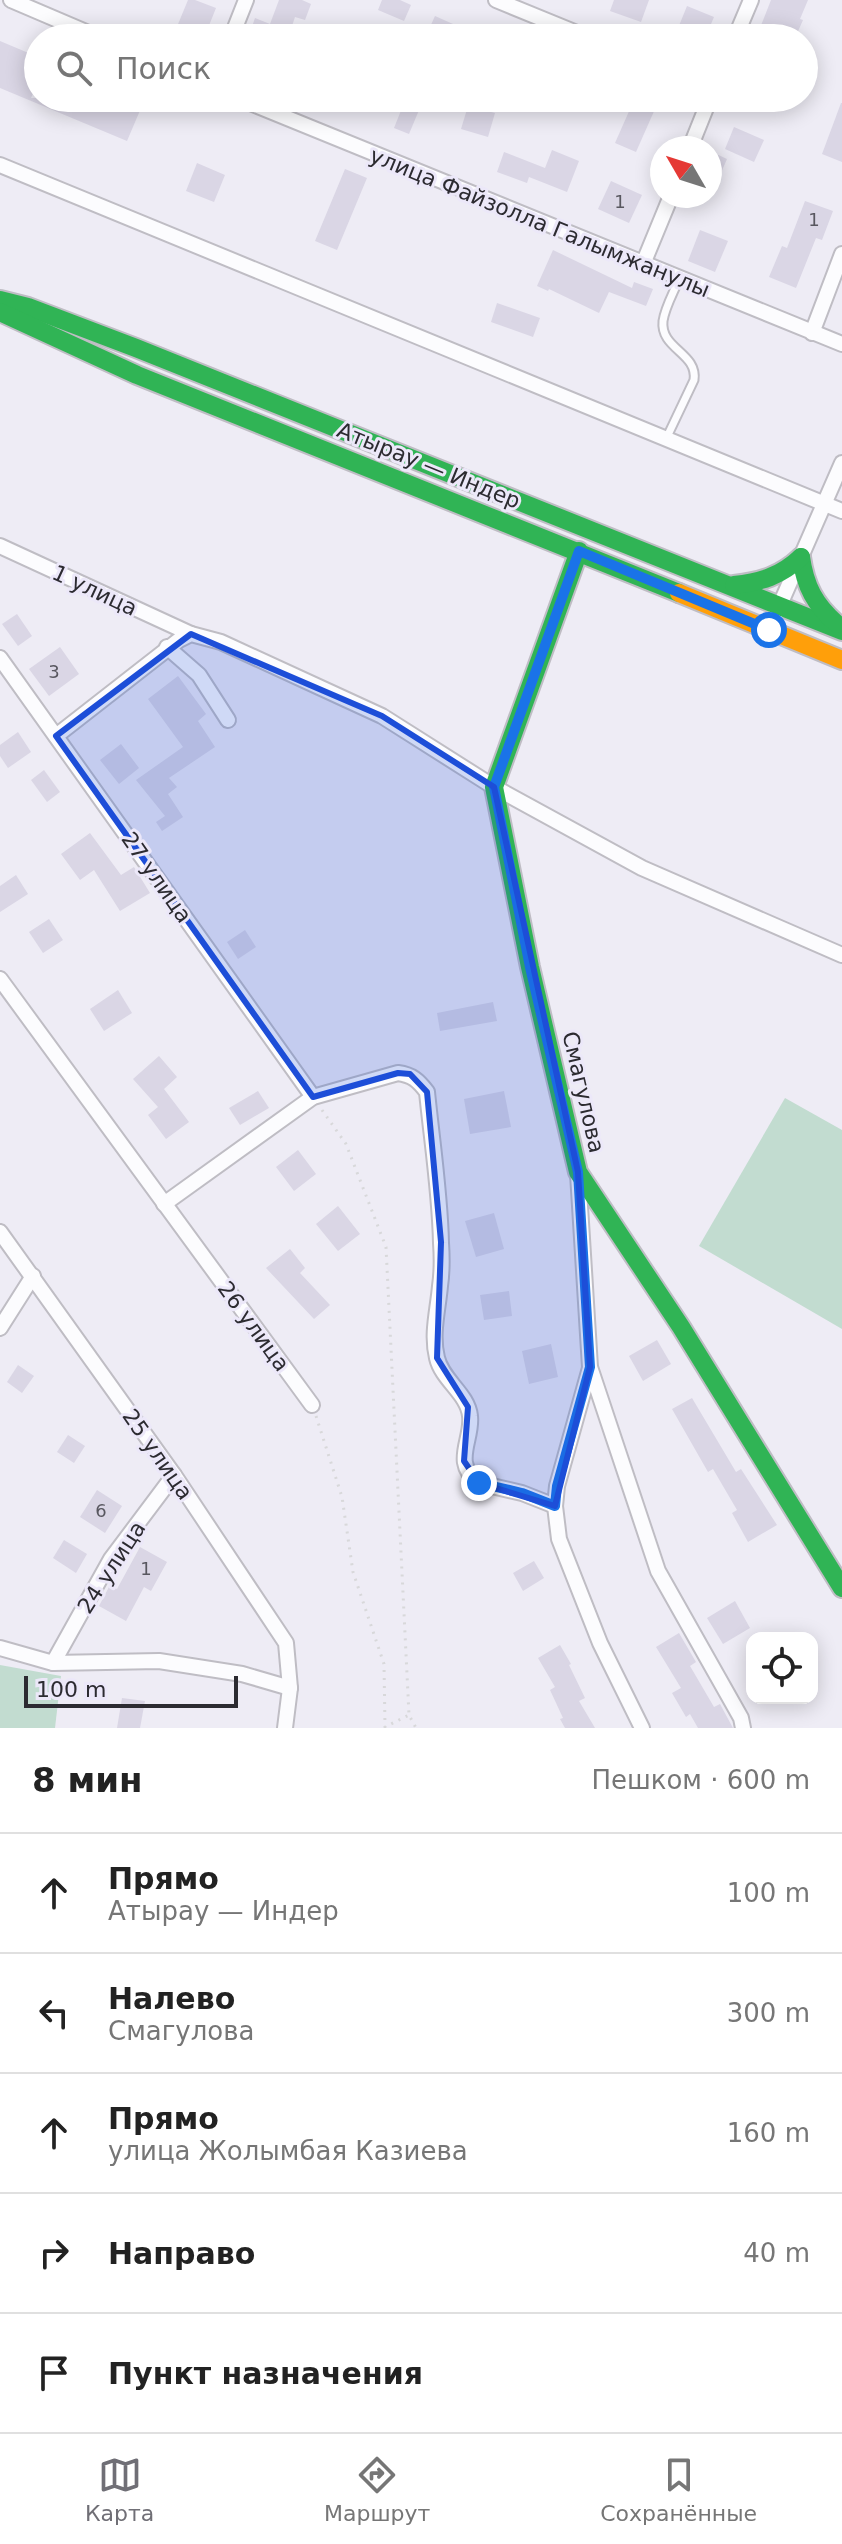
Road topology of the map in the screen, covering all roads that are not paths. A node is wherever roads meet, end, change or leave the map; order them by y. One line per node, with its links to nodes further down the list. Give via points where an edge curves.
1 (11, 0): 5 (street)
2 (246, 0): 7 (street)
3 (496, 0): 8 (street)
4 (751, 0): 9 (street)
5 (47, 7): 6 (street)
6 (76, 24)
7 (237, 24)
8 (555, 24)
9 (741, 24)
10 (272, 112): 16 (street, улица Файзолла Галымжанулы)
11 (704, 112): 12 (street)
12 (695, 136)
13 (0, 165): 22 (street)
14 (666, 208): 16 (street)
15 (842, 254): 20 (street)
16 (643, 264): 17 (street, улица Файзолла Галымжанулы)
17 (679, 279): 20 (street, улица Файзолла Галымжанулы); 22 (lane, via 664,330 695,372)
18 (0, 300): 29 (main road, Атырау — Индер, via 136,348)
19 (0, 312): 27 (main road, Атырау — Индер, via 137,375)
20 (812, 333): 21 (street, улица Файзолла Галымжанулы)
21 (842, 344)
22 (666, 439): 24 (street)
23 (842, 463): 24 (street)
24 (824, 504): 25 (street); 28 (street)
25 (842, 511)
26 (0, 546): 33 (street, 1 улица)
27 (579, 551): 31 (main road, Атырау — Индер); 39 (main road)
28 (801, 557): 29 (main road, via 776,578); 30 (street); 32 (main road, via 809,593)
29 (731, 586): 30 (main road, Атырау — Индер)
30 (780, 606): 31 (street); 32 (main road, Атырау — Индер)
31 (769, 630): 36 (main road, Атырау — Индер)
32 (842, 630)
33 (191, 634): 34 (street); 39 (street, 1 улица, via 221,642 382,716)
34 (167, 647): 37 (street, via 199,675); 38 (street)
35 (0, 658): 38 (street, 27 улица)
36 (842, 660)
37 (228, 720)
38 (56, 736): 42 (street, 27 улица)
39 (494, 787): 40 (street, 1 улица, via 642,868); 43 (main road, Смагулова)
40 (842, 955)
41 (0, 979): 44 (street, 26 улица)
42 (313, 1097): 44 (street); 51 (street, via 398,1073 410,1074 427,1092 441,1242 434,1324 437,1358 468,1407 464,1461 479,1483)
43 (578, 1172): 48 (street); 52 (main road, Смагулова)
44 (164, 1204): 49 (street, 26 улица)
45 (0, 1232): 46 (street, 25 улица)
46 (33, 1276): 47 (street); 50 (street, 25 улица)
47 (0, 1328)
48 (590, 1367): 51 (street); 58 (street, via 658,1571)
49 (312, 1405)
50 (174, 1475): 54 (street, 24 улица, via 111,1559); 55 (street, 25 улица, via 286,1643)
51 (555, 1506): 57 (street, via 564,1552)
52 (842, 1588)
53 (0, 1648): 54 (street)
54 (53, 1663): 55 (street, via 159,1661 242,1674)
55 (290, 1688): 56 (street, 25 улица)
56 (285, 1728)
57 (642, 1728)
58 (743, 1728)

